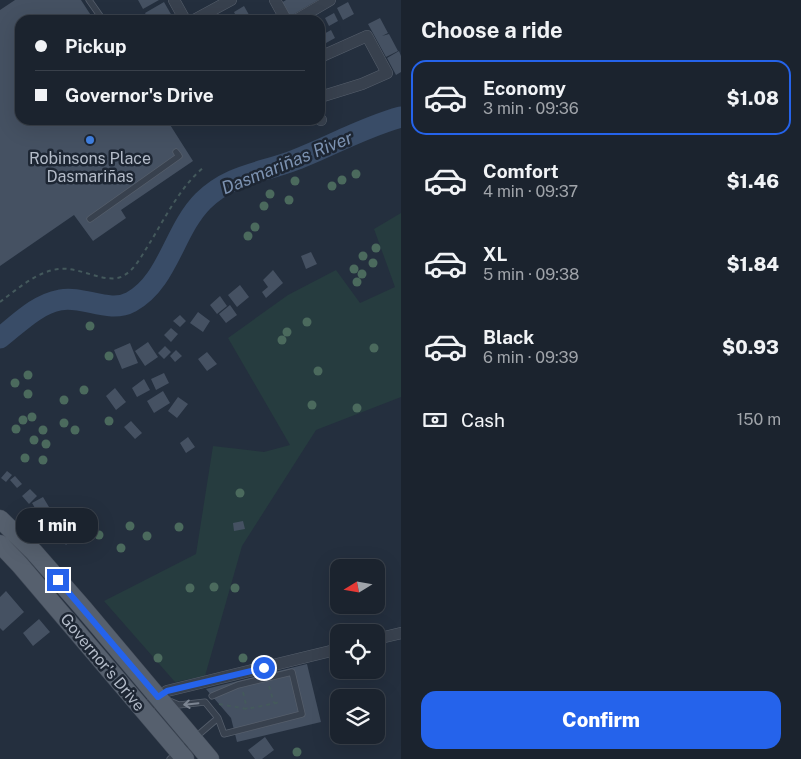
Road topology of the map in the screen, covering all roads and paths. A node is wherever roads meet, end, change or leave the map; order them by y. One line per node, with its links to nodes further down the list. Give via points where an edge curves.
1 (89, 0): 6 (lane)
2 (174, 0): 7 (street)
3 (231, 0): 8 (street)
4 (275, 0): 9 (street)
5 (330, 0): 10 (street)
6 (100, 15)
7 (182, 15)
8 (203, 15)
9 (283, 15)
10 (304, 15)
11 (325, 55): 12 (street, via 367,36 387,73)
12 (325, 95)
13 (176, 152): 15 (lane, via 179,156)
14 (204, 167): 16 (path, via 175,202 128,273 116,278 60,269 45,273)
15 (90, 219)
16 (0, 302)
17 (0, 520): 25 (main road, Governor's Drive, via 40,559)
18 (0, 544): 30 (main road, Governor's Drive)
19 (401, 633): 20 (street)
20 (385, 637)
21 (330, 651): 25 (street, via 167,691)
22 (268, 682): 27 (path)
23 (243, 691): 29 (path)
24 (212, 696): 31 (lane, via 238,685 292,672 302,714 224,734)
25 (158, 697): 30 (street); 31 (lane, one-way to 25, via 205,702 179,705); 32 (main road, Governor's Drive)
26 (281, 702): 27 (path)
27 (274, 703): 29 (path)
28 (218, 704): 29 (path)
29 (247, 709)
30 (143, 710): 33 (main road, Governor's Drive)
31 (218, 718): 32 (lane)
32 (193, 739): 33 (lane); 34 (main road, Governor's Drive)
33 (178, 756)
34 (210, 759)

